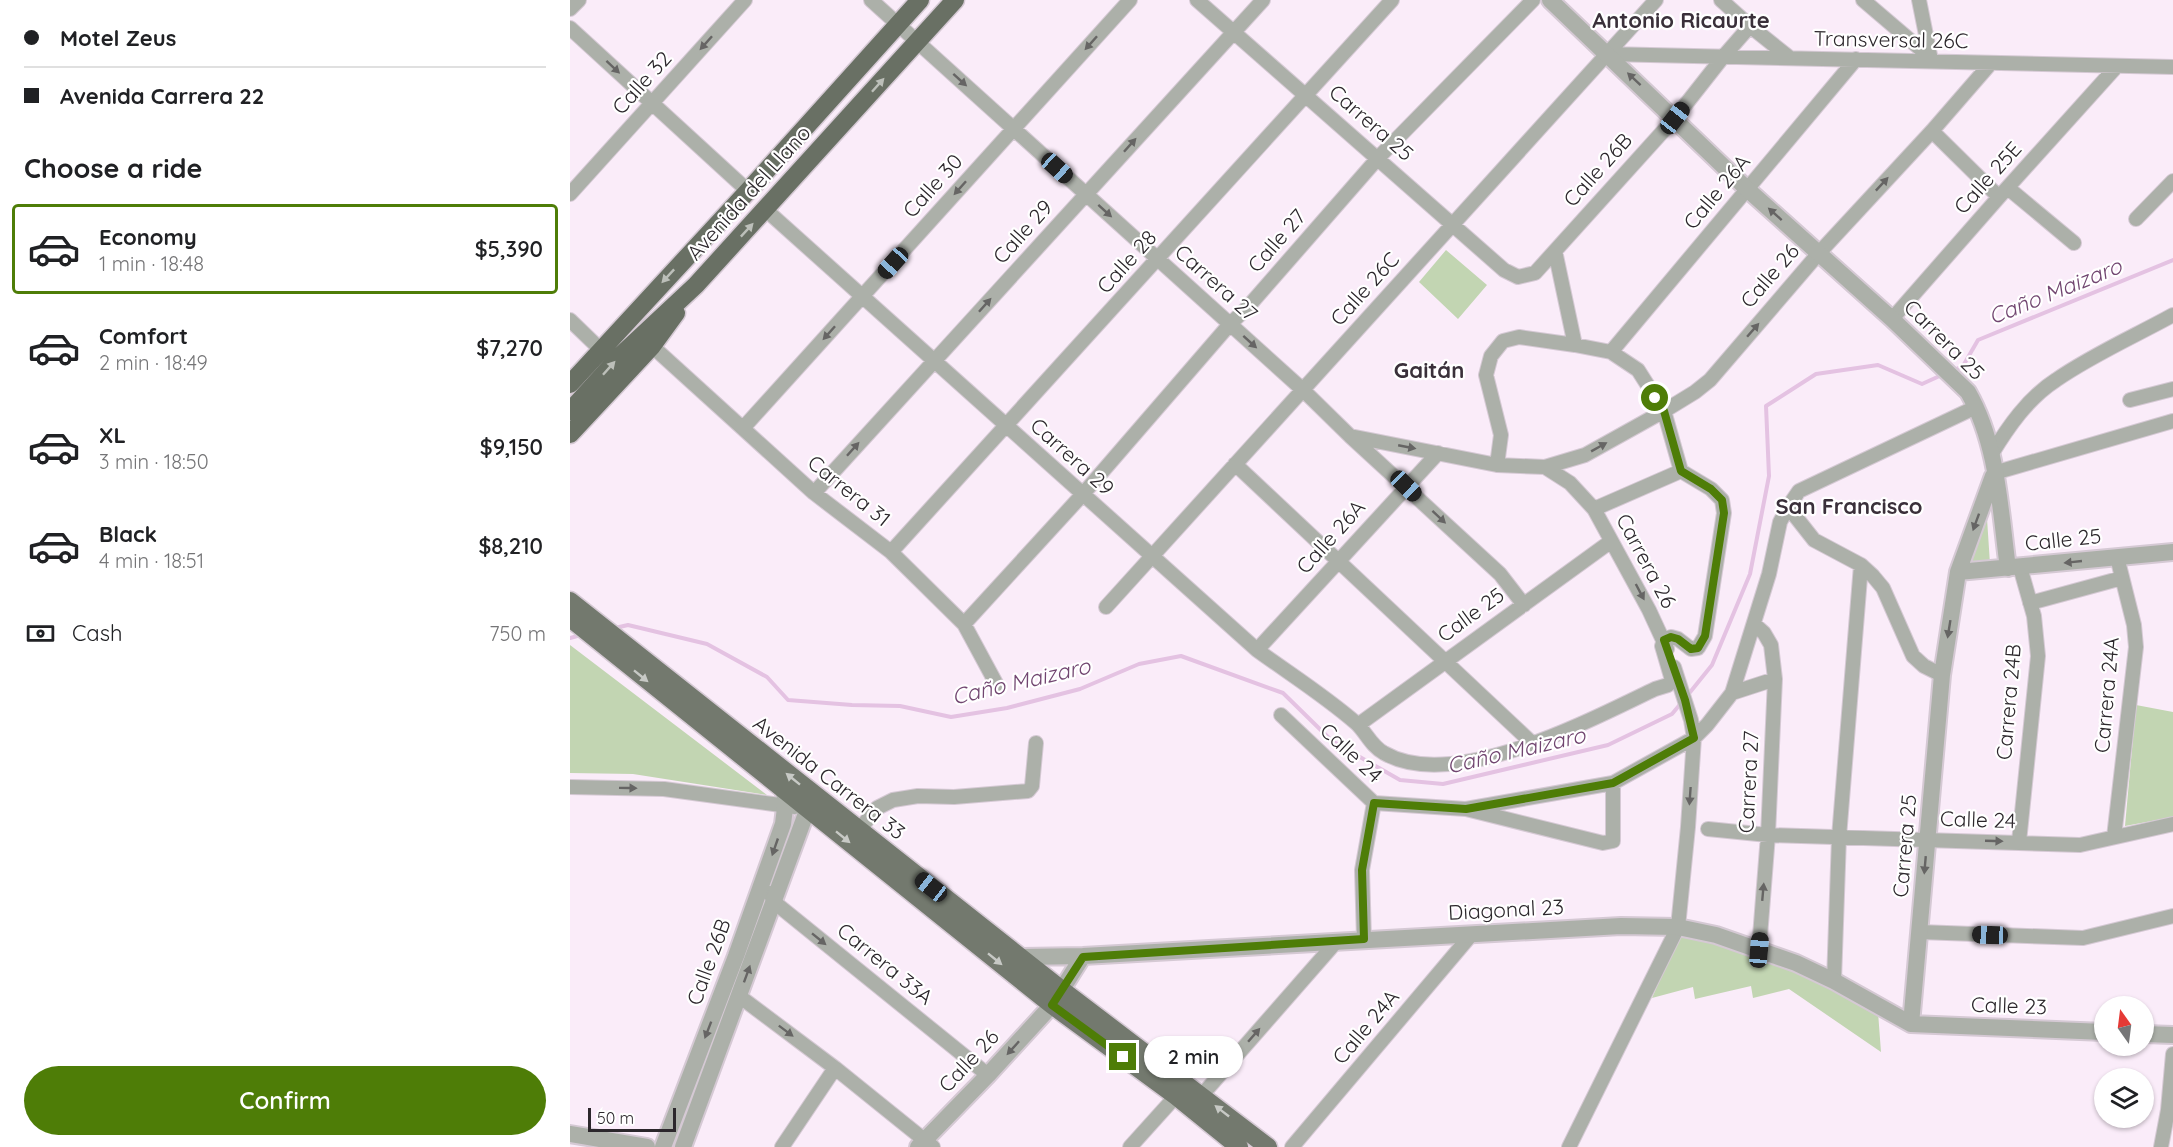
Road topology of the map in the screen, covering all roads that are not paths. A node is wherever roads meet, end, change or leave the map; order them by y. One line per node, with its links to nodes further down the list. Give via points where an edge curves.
1 (579, 0): 16 (street)
2 (745, 0): 31 (street, Calle 32, one-way to 31)
3 (872, 0): 17 (street, Carrera 27)
4 (920, 0): 17 (highway, Avenida del Llano)
5 (955, 0): 21 (highway, Avenida del Llano)
6 (1130, 0): 33 (street, Calle 30, one-way to 33)
7 (1197, 0): 20 (street, Carrera 25)
8 (1263, 0): 20 (street, Calle 29)
9 (1392, 0): 30 (street, Calle 28)
10 (1533, 0): 35 (street, Calle 27)
11 (1550, 0): 22 (street, Carrera 25)
12 (1656, 0): 22 (street, Calle 26C)
13 (1721, 0): 18 (street)
14 (1863, 0): 26 (street)
15 (1919, 0): 26 (street)
16 (570, 9)
17 (897, 24): 21 (street, Carrera 27); 38 (highway, Avenida del Llano)
18 (1750, 26): 23 (street, Calle 26B); 24 (street)
19 (570, 28): 31 (street, one-way to 31)
20 (1233, 32): 30 (street, Carrera 25); 41 (street, Calle 29, one-way to 20)
21 (917, 41): 33 (street, Carrera 27, one-way to 33); 42 (highway, Avenida del Llano, one-way to 21)
22 (1607, 54): 23 (street, Transversal 26C); 32 (street, Carrera 25, one-way to 22); 44 (street, Calle 26C)
23 (1723, 57): 24 (street, Transversal 26C); 32 (street, Calle 26B)
24 (1790, 58): 25 (street, Transversal 26C)
25 (1856, 59): 26 (street, Transversal 26C); 37 (street, Calle 26A)
26 (1932, 60): 27 (street, Transversal 26C)
27 (1991, 63): 28 (street, Transversal 26C); 34 (street, Calle 26)
28 (2117, 66): 29 (street, Transversal 26C); 39 (street, Calle 25E)
29 (2173, 67)
30 (1306, 95): 35 (street, Carrera 25); 48 (street, Calle 28)
31 (652, 103): 38 (street); 40 (street, Calle 32)
32 (1675, 118): 37 (street, Carrera 25); 46 (street, Calle 26B)
33 (1014, 129): 41 (street, Carrera 27); 51 (street, Calle 30, one-way to 51)
34 (1932, 131): 39 (street); 47 (street, Calle 26, one-way to 34)
35 (1378, 158): 44 (street, Carrera 25); 55 (street, Calle 27)
36 (2173, 181): 43 (street)
37 (1748, 189): 47 (street, Carrera 25, one-way to 37); 59 (street, Calle 26A)
38 (748, 191): 58 (highway, Avenida del Llano, one-way to 58)
39 (2003, 192): 45 (street); 53 (street, Calle 25E)
40 (570, 194)
41 (1086, 194): 48 (street, Carrera 27, one-way to 48); 60 (street, Calle 29, one-way to 41)
42 (766, 210): 50 (highway, Avenida del Llano, one-way to 42); 51 (street, Carrera 29)
43 (2136, 219)
44 (1453, 224): 49 (street, Carrera 25, via 1504,270); 63 (street, Calle 26C)
45 (2074, 243)
46 (1555, 251): 49 (street, Calle 26B, via 1535,273); 56 (street)
47 (1819, 253): 53 (street, Carrera 25); 67 (street, Calle 26, one-way to 47, via 1710,380)
48 (1158, 259): 55 (street, Carrera 27); 69 (street, Calle 28)
49 (1518, 277)
50 (696, 285): 57 (highway); 66 (highway, Avenida del Llano, one-way to 50, via 621,355)
51 (862, 296): 60 (street, Carrera 29); 70 (street, Calle 30, one-way to 70)
52 (2173, 315): 74 (street, via 2055,380 2009,426)
53 (1892, 319): 65 (street, Carrera 25, via 1955,378)
54 (570, 320): 58 (street)
55 (1230, 324): 63 (street, Carrera 27, one-way to 63); 82 (street, Calle 27)
56 (1575, 345): 59 (street); 76 (street, via 1519,337 1503,341 1491,356 1486,375 1502,435)
57 (652, 346): 70 (street, Carrera 31); 71 (highway)
58 (600, 349): 61 (highway, Avenida del Llano)
59 (1611, 352): 67 (street, via 1638,370)
60 (934, 361): 69 (street, Carrera 29); 81 (street, Calle 29, one-way to 60)
61 (570, 384)
62 (2173, 389): 64 (street)
63 (1303, 390): 72 (street, Carrera 27); 75 (street, Calle 26C)
64 (2130, 400)
65 (1976, 407): 74 (street, Carrera 25); 83 (street, via 1810,485)
66 (570, 411)
67 (1664, 411): 77 (street, Calle 26, one-way to 67, via 1585,455); 78 (street)
68 (2173, 421): 79 (street)
69 (1007, 426): 82 (street, Carrera 29); 86 (street, Calle 28)
70 (744, 428): 81 (street, Carrera 31)
71 (570, 434)
72 (1350, 436): 73 (street, one-way to 73); 80 (street, Carrera 27)
73 (1437, 453): 76 (street); 80 (street, Calle 26A)
74 (1991, 455): 79 (street, Carrera 25)
75 (1235, 464): 88 (street, Calle 26C); 90 (street)
76 (1497, 465): 77 (street)
77 (1545, 467): 84 (street, Carrera 26, via 1570,483)
78 (1681, 471): 84 (street); 103 (street, via 1711,489 1722,500 1724,513 1705,636 1698,648 1691,649 1678,639)
79 (1994, 473): 92 (street, Carrera 24B); 93 (street, Carrera 25, one-way to 93)
80 (1406, 486): 90 (street, Calle 26A); 97 (street, Carrera 27, one-way to 97, via 1500,574)
81 (814, 493): 86 (street, Carrera 31)
82 (1083, 494): 88 (street, Carrera 29); 100 (street, Calle 27)
83 (1788, 507): 91 (street, via 1814,540); 101 (street, via 1780,522)
84 (1594, 509): 85 (street, Carrera 26)
85 (1610, 542): 97 (street, Calle 25); 103 (street, Carrera 26, one-way to 103)
86 (891, 552): 100 (street, Carrera 31)
87 (2173, 552): 89 (street, Calle 25)
88 (1152, 556): 98 (street, Calle 26C); 104 (street, Carrera 29)
89 (2117, 557): 92 (street, Calle 25, one-way to 92); 94 (street, Carrera 24A)
90 (1337, 561): 104 (street, Calle 26A); 105 (street)
91 (1861, 565): 106 (street, via 1883,588 1913,656); 125 (street)
92 (2014, 568): 93 (street, Calle 25); 96 (street, Carrera 24B)
93 (1958, 572): 106 (street, Carrera 25, one-way to 106)
94 (2122, 578): 96 (street); 126 (street, Carrera 24A, via 2136,647)
95 (570, 602): 99 (main road, Avenida Carrera 33)
96 (2030, 603): 128 (street, Carrera 24B, via 2038,656)
97 (1524, 604): 105 (street, Calle 25)
98 (1106, 607)
99 (581, 621): 102 (main road, Avenida Carrera 33)
100 (964, 624): 108 (street, Carrera 31)
101 (1754, 624): 107 (street, Carrera 27, via 1771,645); 109 (street)
102 (604, 637): 117 (main road, Avenida Carrera 33, one-way to 117); 123 (main road, Avenida Carrera 33, one-way to 102)
103 (1664, 640): 112 (street, Carrera 26); 114 (street, Calle 24, via 1663,654 1672,680 1668,685)
104 (1257, 650): 111 (street, Carrera 29)
105 (1444, 662): 111 (street, Calle 25); 114 (street)
106 (1942, 675): 127 (street, Carrera 25)
107 (1775, 679): 109 (street); 124 (street, Carrera 27)
108 (998, 687)
109 (1732, 693): 112 (street)
110 (1281, 715): 118 (street, Calle 24)
111 (1358, 725): 114 (street, Calle 24, via 1373,745 1403,762 1451,764)
112 (1694, 738): 115 (street); 132 (street, Carrera 26, one-way to 132)
113 (1036, 743): 123 (street, via 1032,786 1028,790 893,800 877,808)
114 (1532, 743)
115 (1613, 783): 120 (street); 120 (street, Calle 24, via 1613,841 1603,843)
116 (570, 787): 117 (street, one-way to 117, via 664,789)
117 (784, 799): 119 (main road, Avenida Carrera 33); 129 (street, Calle 26B, one-way to 129, via 783,824)
118 (1374, 803): 120 (street, Calle 24); 135 (street, via 1362,870)
119 (808, 808): 130 (street, Calle 26B); 142 (main road, Avenida Carrera 33, one-way to 142)
120 (1466, 809)
121 (2173, 824): 126 (street, Calle 24)
122 (1708, 829): 124 (street, Calle 24)
123 (859, 830): 138 (main road, Avenida Carrera 33)
124 (1768, 835): 125 (street, Calle 24); 137 (street, Carrera 27, one-way to 124)
125 (1839, 837): 127 (street, Calle 24); 140 (street)
126 (2114, 837): 128 (street, Calle 24, via 2080,845)
127 (1928, 839): 128 (street, Calle 24, one-way to 128); 133 (street, Carrera 25, one-way to 133)
128 (2019, 842)
129 (764, 879): 130 (street, Carrera 33A); 156 (street, Calle 26B, one-way to 156)
130 (774, 902): 141 (street, Calle 26B, one-way to 130); 149 (street, Carrera 33A, one-way to 149)
131 (2173, 916): 133 (street, via 2083,939)
132 (1678, 927): 134 (street, Diagonal 23); 137 (street, Diagonal 23); 163 (street)
133 (1920, 932): 143 (street, Carrera 25)
134 (1471, 934): 135 (street, Diagonal 23); 162 (street, Calle 24A)
135 (1364, 939): 136 (street, Diagonal 23)
136 (1336, 942): 139 (street, Diagonal 23); 150 (street, one-way to 136)
137 (1759, 950): 140 (street, Diagonal 23)
138 (1022, 957): 139 (street, Diagonal 23); 142 (main road, Avenida Carrera 33)
139 (1083, 957): 142 (street)
140 (1834, 981): 143 (street, Diagonal 23)
141 (739, 996): 148 (street, one-way to 148); 157 (street, Calle 26B)
142 (1057, 997): 149 (street, Calle 26, one-way to 149); 150 (main road); 151 (main road)
143 (1911, 1024): 144 (street, Calle 23)
144 (2094, 1032)
145 (2154, 1034): 146 (street)
146 (2173, 1035)
147 (2173, 1054): 152 (street)
148 (835, 1068): 154 (street); 158 (street)
149 (988, 1076): 154 (street, Calle 26)
150 (1202, 1095): 151 (street); 161 (main road, one-way to 150)
151 (1176, 1096): 159 (street); 160 (main road)
152 (2171, 1110): 164 (street)
153 (570, 1134): 155 (street)
154 (926, 1145)
155 (647, 1147)
156 (663, 1147)
157 (683, 1147)
158 (782, 1147)
159 (1130, 1147)
160 (1239, 1147)
161 (1268, 1147)
162 (1292, 1147)
163 (1569, 1147)
164 (2161, 1147)

